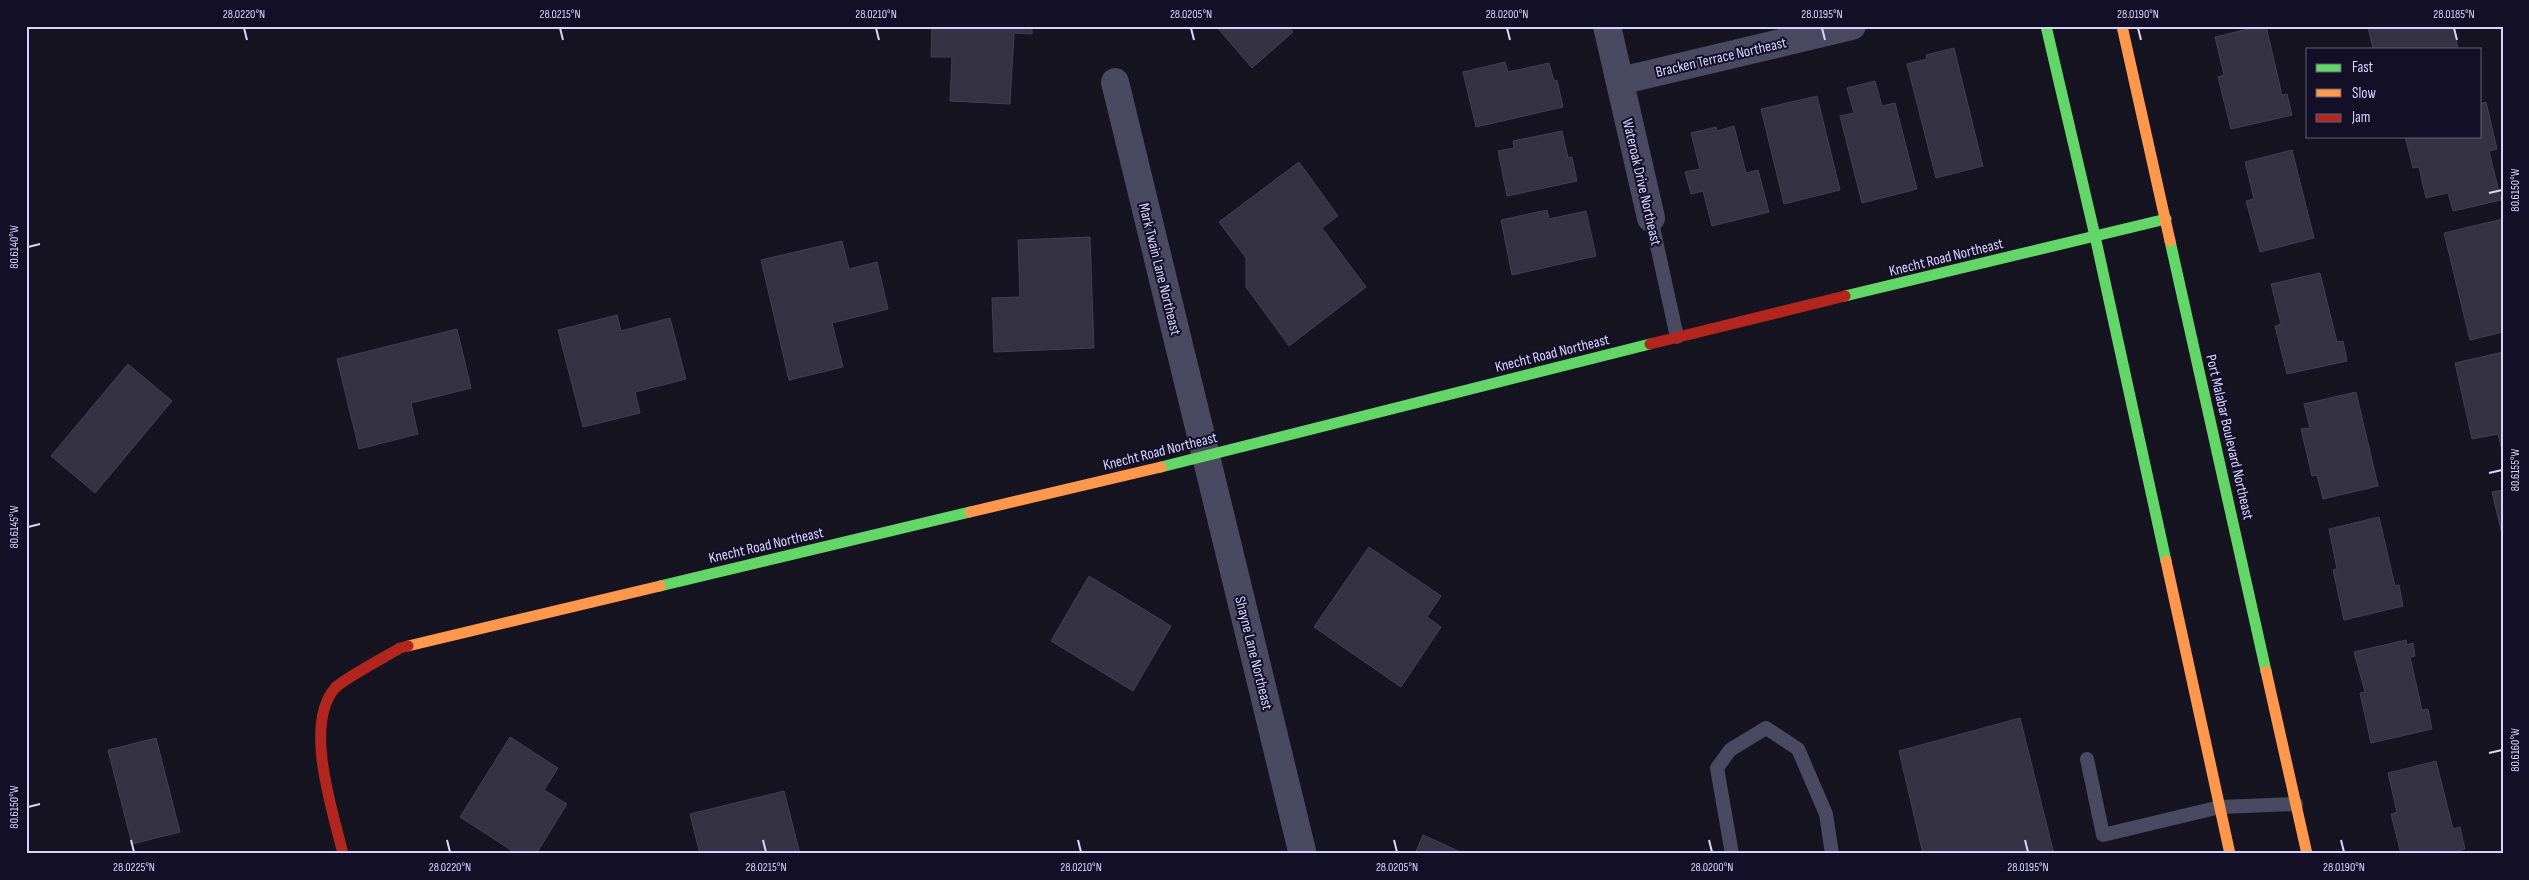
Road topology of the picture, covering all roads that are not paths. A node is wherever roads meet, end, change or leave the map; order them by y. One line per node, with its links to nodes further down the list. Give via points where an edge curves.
1 (1607, 26): 5 (street, Wateroak Drive Northeast)
2 (1852, 26): 5 (street, Bracken Terrace Northeast)
3 (2046, 26): 9 (street)
4 (2122, 26): 8 (street, Port Malabar Boulevard Northeast)
5 (1620, 81): 7 (street, Wateroak Drive Northeast)
6 (1114, 82): 11 (street, Mark Twain Lane Northeast)
7 (1651, 218): 10 (lane, Wateroak Drive Northeast)
8 (2166, 219): 9 (street, Knecht Road Northeast); 13 (street, Port Malabar Boulevard Northeast)
9 (2095, 236): 10 (street, Knecht Road Northeast); 14 (street)
10 (1677, 337): 11 (street, Knecht Road Northeast)
11 (1206, 456): 15 (street, Shayne Lane Northeast); 16 (street, Knecht Road Northeast, via 400,648 336,687 323,706 321,764)
12 (2087, 759): 14 (lane, via 2103,835)
13 (2296, 804): 14 (lane); 20 (street, Port Malabar Boulevard Northeast)
14 (2220, 807): 19 (street)
15 (1302, 851)
16 (342, 854)
17 (1732, 854): 18 (lane, via 1717,768 1730,750 1766,728 1798,749 1826,814)
18 (1832, 854)
19 (2230, 854)
20 (2307, 854)

